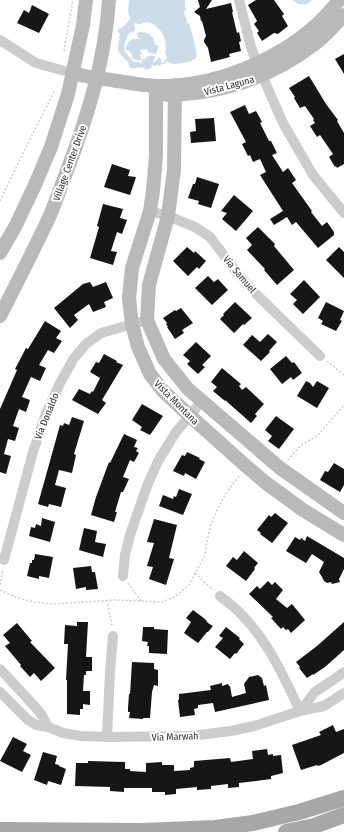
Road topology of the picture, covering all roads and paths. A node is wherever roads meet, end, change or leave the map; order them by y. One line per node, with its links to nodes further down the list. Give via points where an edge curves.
1 (73, 0): 7 (path)
2 (86, 0): 9 (street)
3 (109, 0): 10 (street, Village Center Drive, via 104,43)
4 (239, 0): 8 (street)
5 (341, 7): 8 (street, Vista Laguna, via 316,42 287,63)
6 (0, 40): 9 (street, via 36,63)
7 (64, 51)
8 (259, 70): 13 (street, Vista Laguna, via 241,83 210,91); 16 (street, via 283,123 313,175)
9 (72, 73): 10 (street, Vista Laguna); 18 (street, via 52,147 15,227)
10 (96, 78): 12 (street, Vista Laguna, via 142,85); 19 (street, Village Center Drive, via 79,140 47,222)
11 (55, 90): 14 (path)
12 (156, 90): 13 (street, Vista Laguna); 15 (street, Vista Montana, via 156,155)
13 (175, 90): 17 (street, Vista Montana, via 174,170)
14 (0, 201)
15 (150, 211): 17 (street, Via Samuel); 21 (street, Vista Montana, via 132,268 129,298)
16 (344, 213)
17 (168, 216): 20 (street, Vista Montana, via 149,285); 22 (street, Via Samuel, via 210,237 252,290)
18 (0, 253)
19 (0, 316)
20 (147, 320): 21 (street, Via Donaldo); 24 (street, Vista Montana, via 164,358 188,389)
21 (132, 324): 26 (street, Vista Montana, via 138,347 150,374); 31 (street, Via Donaldo, via 101,333 86,344 74,358 60,383 33,452)
22 (320, 356): 23 (path)
23 (344, 375)
24 (202, 401): 26 (street); 28 (street, Vista Montana)
25 (344, 405): 28 (path, via 317,436 301,445)
26 (190, 416): 27 (street, Vista Montana); 33 (street, via 176,432 158,461 147,486 130,535)
27 (246, 466): 30 (street, Vista Montana, via 289,500); 32 (path, via 217,510 210,527 204,557)
28 (280, 468): 29 (street, Vista Montana)
29 (344, 513)
30 (344, 535)
31 (4, 560): 34 (path)
32 (195, 573): 36 (path); 38 (path, via 189,585 176,596 162,602)
33 (123, 576): 38 (path)
34 (0, 585)
35 (0, 590): 37 (path, via 15,597 53,604)
36 (220, 596): 44 (street, via 241,614 263,641 280,668)
37 (107, 600): 38 (path); 39 (path)
38 (141, 601)
39 (113, 636): 46 (street)
40 (0, 669): 45 (street, via 38,710)
41 (344, 672): 44 (street, via 315,692)
42 (0, 692): 45 (street, Via Marwah, via 28,720 36,725)
43 (344, 693): 44 (street, Via Marwah, via 324,706)
44 (300, 711): 46 (street, Via Marwah, via 254,726 210,734)
45 (48, 727): 46 (street, Via Marwah, via 63,733)
46 (107, 737)
47 (344, 798): 49 (main road, via 253,823 215,828 142,831)
48 (344, 815): 50 (main road, via 314,826)
49 (0, 830)
50 (286, 832)

